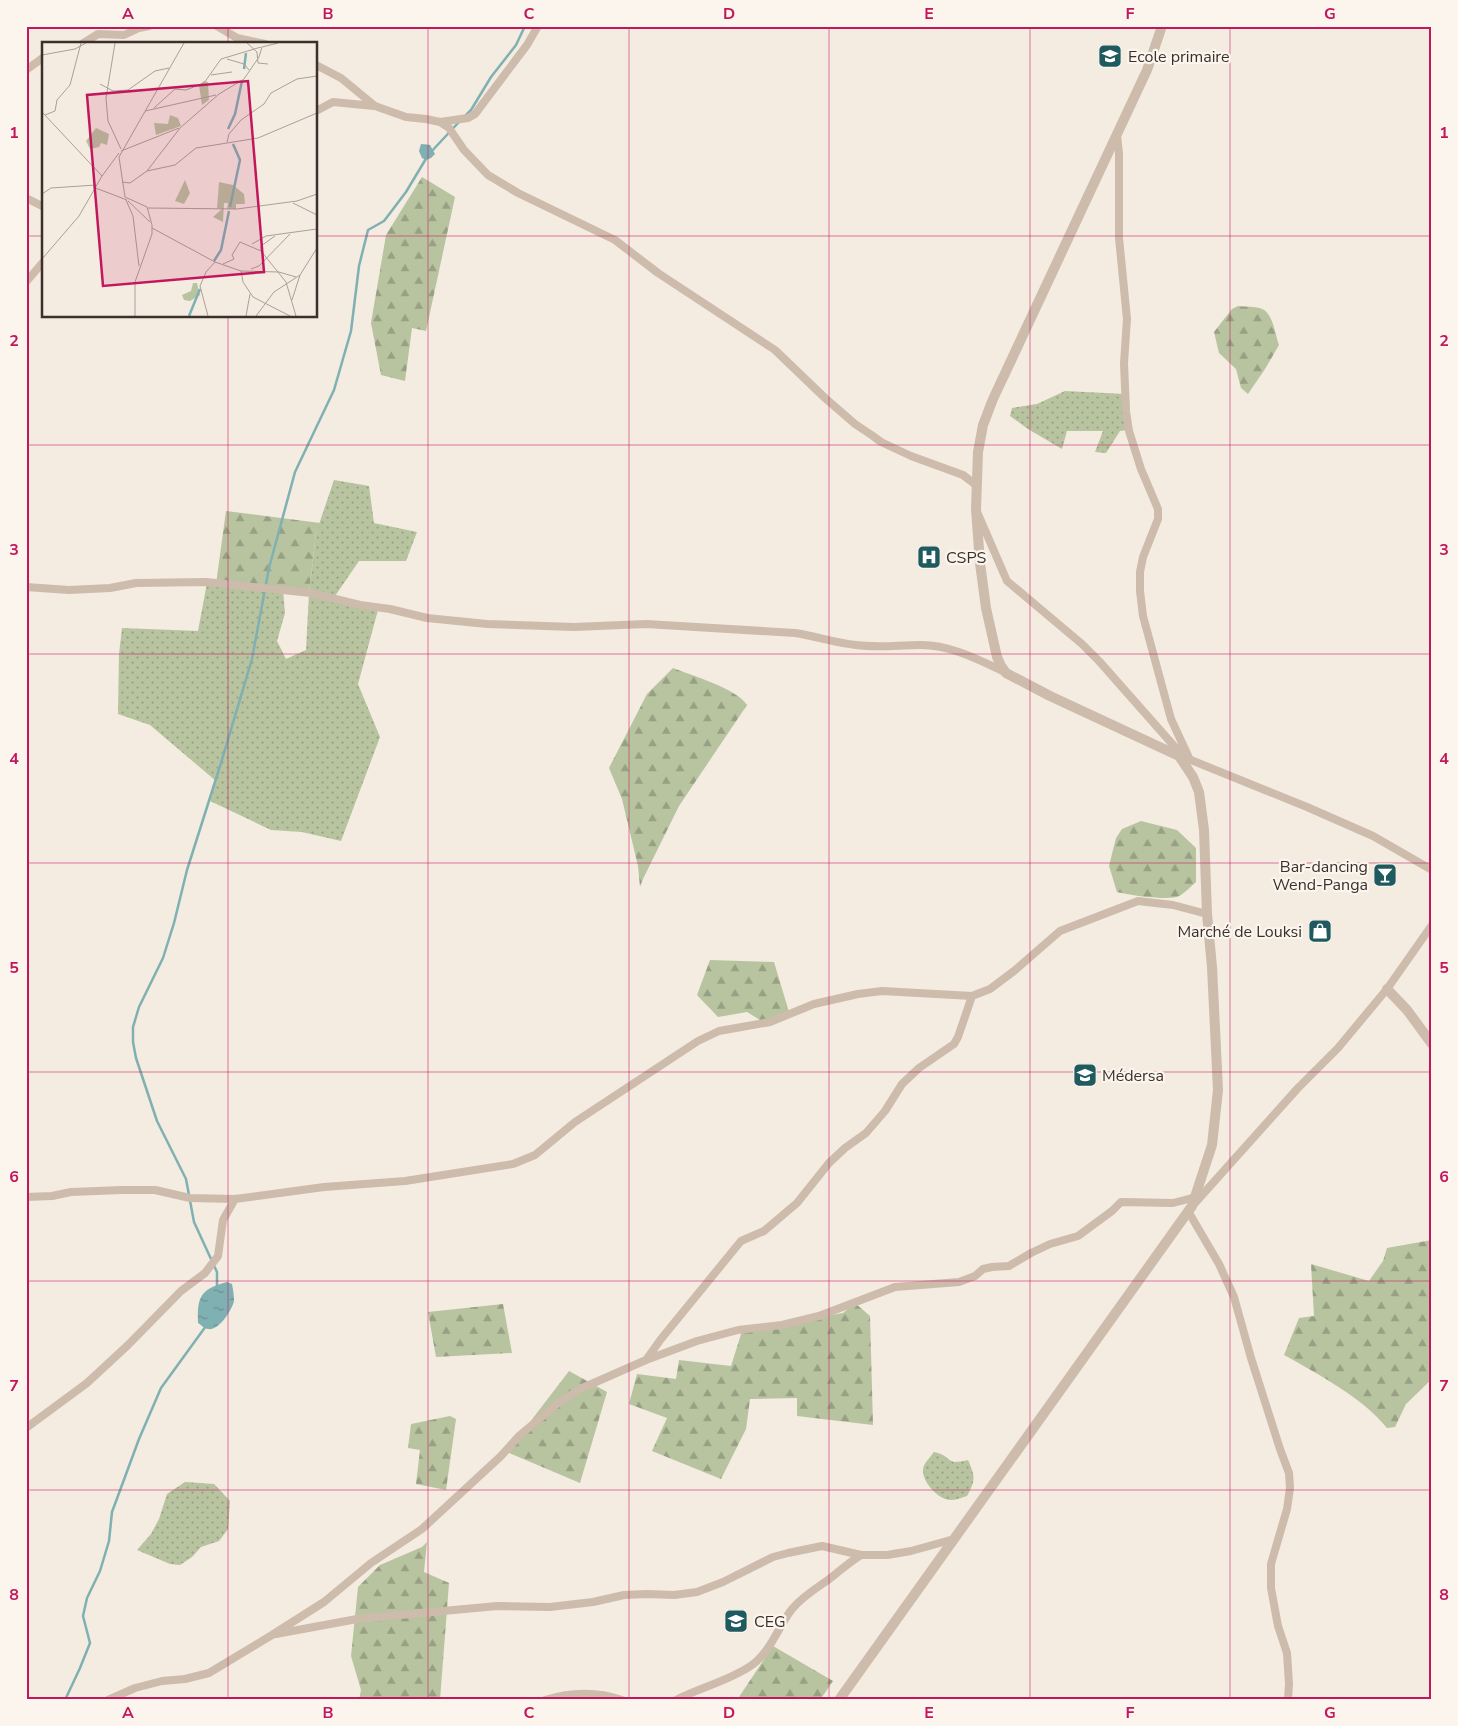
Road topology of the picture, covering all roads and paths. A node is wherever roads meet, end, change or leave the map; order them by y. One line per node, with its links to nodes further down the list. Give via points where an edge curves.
1 (130, 26): 6 (street)
2 (149, 26): 6 (street)
3 (217, 26): 8 (street, via 237,38)
4 (538, 26): 14 (street, via 475,114)
5 (1162, 26): 15 (street, via 1147,70)
6 (139, 28): 7 (street, via 124,35 98,34)
7 (85, 42)
8 (256, 42)
9 (42, 58): 11 (street)
10 (318, 66): 12 (street, via 341,78)
11 (26, 70)
12 (376, 106): 13 (street, via 333,102); 14 (street, via 406,117)
13 (318, 110)
14 (440, 122): 20 (street, via 449,128 464,150 488,175 518,194 615,240 658,274 775,350 825,398 872,436 918,459 963,475)
15 (1117, 134): 20 (street, via 993,399 980,439); 24 (street, via 1119,238 1127,319 1124,363 1128,430 1158,509 1158,519 1140,572 1142,616)
16 (26, 198): 17 (street)
17 (42, 206)
18 (42, 263): 19 (street)
19 (26, 282)
20 (976, 485): 21 (street)
21 (976, 509): 23 (street, via 986,608 997,657); 24 (street, via 1007,581 1082,644)
22 (26, 587): 23 (street, via 69,590 136,583 206,582 312,593 427,618 487,624 574,627 646,624 795,633 873,647 942,647 967,654)
23 (1006, 673): 24 (street)
24 (1184, 758): 25 (street, via 1365,832); 26 (street, via 1199,792 1204,830)
25 (1432, 870)
26 (1207, 914): 29 (street, via 1173,905 1138,902 1105,912 1060,931 1014,971); 33 (street, via 1218,1090 1212,1145)
27 (1432, 925): 28 (street)
28 (1387, 989): 30 (street); 33 (street, via 1338,1048)
29 (972, 996): 32 (street, via 882,991 858,994 819,1002 770,1022 719,1031 698,1041 576,1122 535,1155 513,1164 405,1181 324,1187); 34 (street, via 954,1044 902,1084 866,1133 829,1163 797,1203 764,1231 741,1240)
30 (1432, 1044)
31 (26, 1197): 32 (street, via 71,1192 155,1190 190,1198)
32 (235, 1199): 35 (street, via 224,1220 218,1256 205,1274 181,1291 87,1383)
33 (1192, 1204): 34 (street, via 1121,1202 1078,1236 1050,1244 1009,1266 992,1267 960,1282 895,1287 819,1316 782,1325 738,1330); 36 (street); 44 (street, via 1234,1297 1289,1474 1287,1509 1271,1564 1274,1609 1287,1653)
34 (646, 1360): 38 (street, via 580,1389 557,1404 422,1529 371,1563 324,1602)
35 (26, 1428)
36 (954, 1539): 37 (street, via 911,1551); 43 (street)
37 (862, 1556): 38 (street, via 822,1546 773,1557 697,1592 624,1595 550,1607 497,1606 357,1619); 42 (street, via 815,1588 794,1608 767,1650 753,1664 728,1679)
38 (272, 1635): 39 (street, via 209,1673 135,1688)
39 (108, 1700)
40 (545, 1700): 41 (street, via 588,1692)
41 (622, 1700)
42 (676, 1700)
43 (839, 1700)
44 (1288, 1700)

